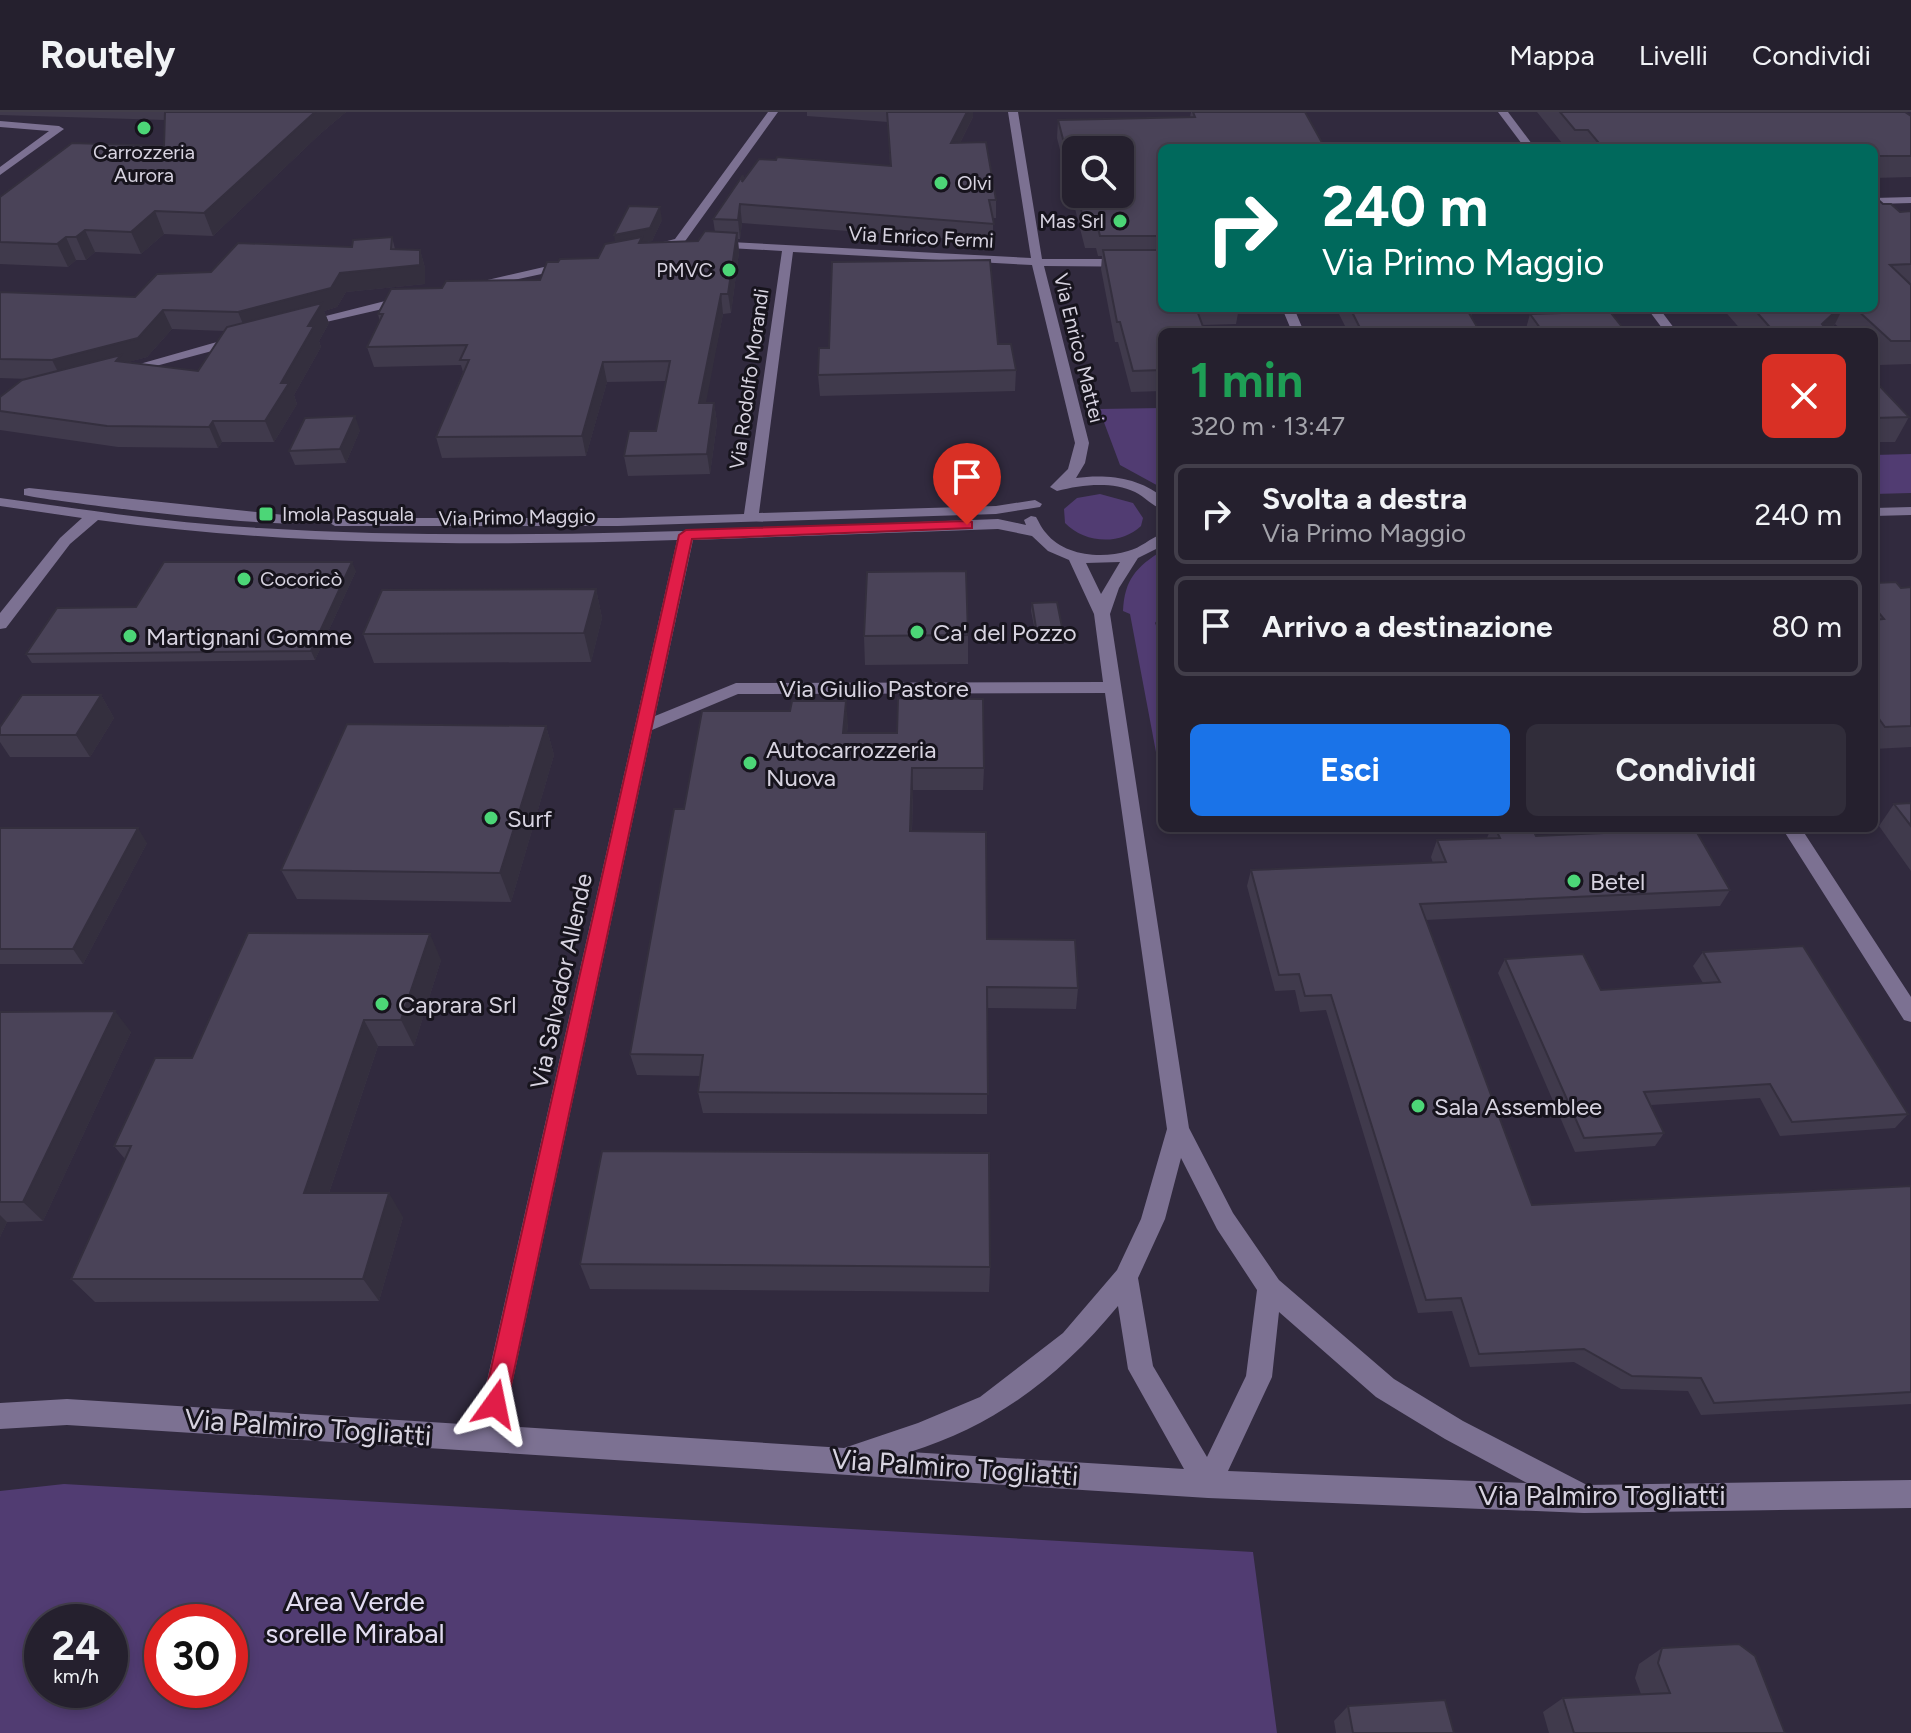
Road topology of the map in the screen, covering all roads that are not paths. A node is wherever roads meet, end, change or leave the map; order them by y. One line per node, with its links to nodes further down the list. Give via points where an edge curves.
1 (773, 112): 13 (street)
2 (1013, 112): 17 (street, Via Enrico Mattei)
3 (1503, 112): 7 (street)
4 (0, 124): 5 (street)
5 (59, 129): 6 (street); 8 (street)
6 (0, 131)
7 (1527, 144)
8 (0, 172)
9 (1911, 200): 11 (street)
10 (1878, 201): 11 (street)
11 (1890, 201): 12 (street)
12 (1900, 209)
13 (679, 242): 14 (street, Via Enrico Fermi); 15 (street, Via Enrico Fermi)
14 (788, 247): 17 (street, Via Enrico Fermi); 34 (street, Via Rodolfo Morandi)
15 (632, 252)
16 (586, 262): 19 (street)
17 (1037, 262): 18 (street, Via Enrico Fermi); 24 (street, Via Enrico Mattei)
18 (1158, 263)
19 (462, 287)
20 (419, 296): 21 (street)
21 (289, 327)
22 (258, 335): 23 (street)
23 (106, 375)
24 (1082, 443): 25 (street, Via Enrico Mattei); 26 (street, Via Enrico Mattei, via 1072,477)
25 (1116, 482): 26 (street, Via Primo Maggio); 28 (street, Via Primo Maggio)
26 (1057, 487): 30 (street, Via Primo Maggio)
27 (0, 489): 34 (street, Via Primo Maggio, via 282,520 404,524)
28 (1158, 501)
29 (0, 502): 33 (street, Via Primo Maggio)
30 (1035, 504): 34 (street, Via Primo Maggio, via 996,510); 35 (street, via 1031,513)
31 (1911, 511): 32 (street)
32 (1878, 512)
33 (95, 515): 36 (street, Via Primo Maggio, via 286,534 402,538); 41 (street, via 65,541)
34 (751, 517)
35 (1036, 532): 36 (street, Via Primo Maggio, via 998,524); 38 (street, Via Primo Maggio)
36 (686, 535): 43 (street, Via Salvador Allende)
37 (1158, 542): 39 (street, Via Primo Maggio)
38 (1075, 555): 39 (street, Via Primo Maggio); 40 (street)
39 (1132, 556): 40 (street)
40 (1102, 614): 42 (street)
41 (0, 624)
42 (1112, 687): 43 (street, Via Giulio Pastore, via 736,689); 46 (street)
43 (644, 727): 50 (street, Via Salvador Allende)
44 (1794, 832): 45 (street)
45 (1911, 1014)
46 (1178, 1129): 47 (street, via 1153,1219); 48 (street, via 1225,1221)
47 (1126, 1278): 51 (street, via 1072,1342 989,1406); 52 (street, via 1141,1369)
48 (1270, 1288): 52 (street, via 1259,1377); 54 (street, via 1385,1388)
49 (0, 1416): 50 (street, Via Palmiro Togliatti, via 67,1412)
50 (487, 1438): 51 (street, Via Palmiro Togliatti)
51 (843, 1460): 52 (street, Via Palmiro Togliatti)
52 (1208, 1484): 54 (street, Via Palmiro Togliatti)
53 (1911, 1494): 54 (street, Via Palmiro Togliatti)
54 (1584, 1499)

